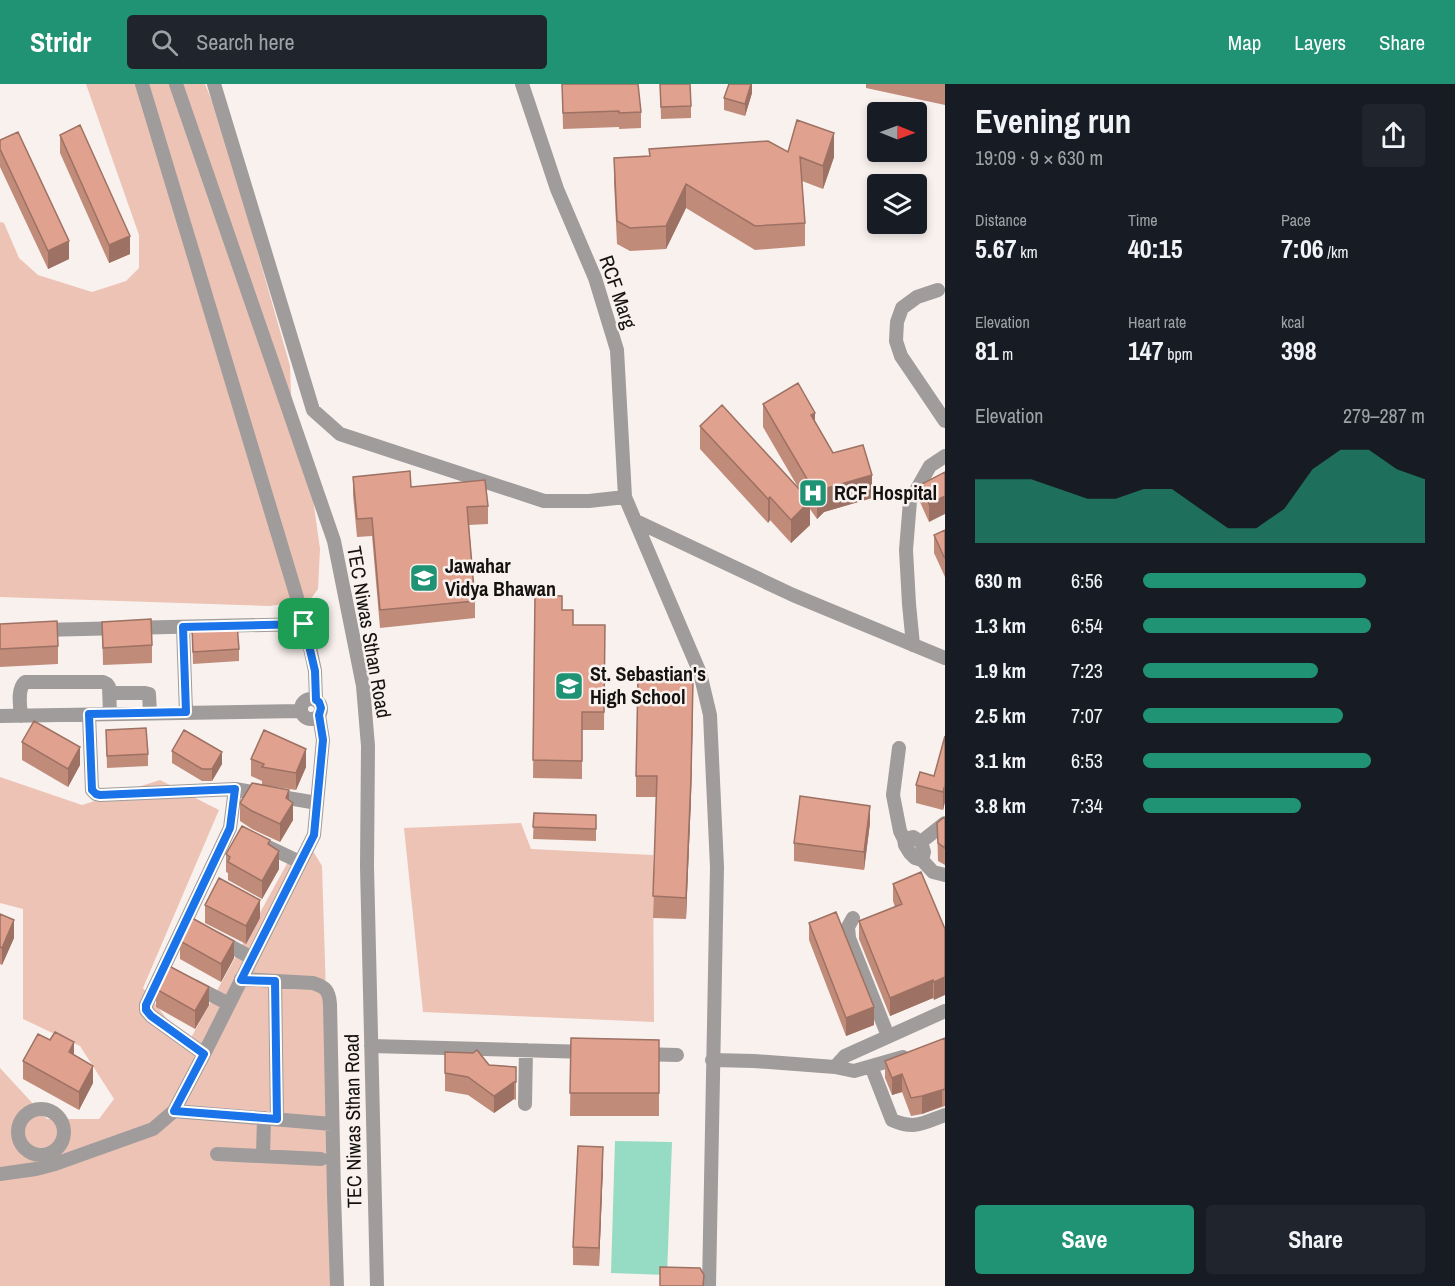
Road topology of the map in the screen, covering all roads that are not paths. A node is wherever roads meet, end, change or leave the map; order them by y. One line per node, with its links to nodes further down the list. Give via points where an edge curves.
1 (142, 84): 10 (street)
2 (176, 84): 44 (street, TEC Niwas Sthan Road, via 334,542 363,686 368,746)
3 (214, 84): 8 (street, via 313,410 340,434 544,501)
4 (522, 84): 8 (street, RCF Marg, via 557,189 595,278 617,350)
5 (938, 290): 6 (street, via 917,297 902,308 896,340 901,356)
6 (945, 421)
7 (945, 456): 13 (street, via 930,466 910,501 906,550)
8 (625, 497): 9 (street, RCF Marg)
9 (636, 521): 13 (street); 51 (street, RCF Marg, via 700,673 710,715 717,867)
10 (304, 624): 11 (street); 16 (street, via 315,671)
11 (183, 627): 12 (street); 18 (street)
12 (23, 630)
13 (913, 645): 14 (street)
14 (945, 658)
15 (110, 693): 19 (street, via 149,694); 21 (street); 24 (street, via 103,682 25,682 20,688)
16 (316, 700): 17 (street, via 303,701); 22 (street, via 321,708)
17 (301, 711): 18 (street); 22 (street, via 310,719)
18 (186, 712): 19 (street)
19 (150, 713): 21 (street)
20 (89, 714): 21 (street); 24 (street); 26 (street, via 92,790 96,794)
21 (110, 714)
22 (319, 715): 27 (street, via 323,740)
23 (0, 716): 24 (street)
24 (21, 716)
25 (898, 748): 30 (street, via 893,795)
26 (235, 789): 27 (street); 29 (street)
27 (317, 803): 33 (street, via 314,835)
28 (945, 823): 31 (street)
29 (240, 833): 33 (street); 36 (street, via 211,880)
30 (904, 839): 31 (street, via 913,837); 32 (street, via 910,853)
31 (921, 842): 32 (street)
32 (922, 860): 34 (street, via 933,872)
33 (300, 862): 37 (street, via 268,912)
34 (945, 875)
35 (853, 918): 43 (street, via 848,927 849,938)
36 (195, 927): 37 (street); 38 (street)
37 (252, 958): 39 (street)
38 (172, 975): 41 (street); 48 (street, via 146,1010)
39 (241, 980): 40 (street); 41 (street)
40 (275, 981): 57 (street); 58 (street, via 314,983 327,991)
41 (229, 1004): 48 (street)
42 (945, 1011): 43 (street)
43 (888, 1036): 53 (street, via 845,1056)
44 (371, 1046): 45 (street); 64 (street, TEC Niwas Sthan Road)
45 (526, 1050): 46 (street); 54 (street)
46 (596, 1052)
47 (631, 1053): 49 (street)
48 (204, 1054): 55 (street)
49 (677, 1054)
50 (912, 1054): 52 (street)
51 (712, 1060): 53 (street); 65 (street, RCF Marg)
52 (871, 1066): 53 (street, via 854,1071); 56 (street, via 892,1120 915,1126)
53 (835, 1068)
54 (525, 1104)
55 (174, 1111): 57 (street); 62 (street, via 153,1129 52,1159 36,1169)
56 (945, 1115)
57 (270, 1118): 58 (street); 60 (street)
58 (332, 1124): 63 (street)
59 (217, 1154): 60 (street)
60 (262, 1156): 61 (street)
61 (321, 1160)
62 (0, 1174)
63 (338, 1286)
64 (377, 1286)
65 (709, 1286)

